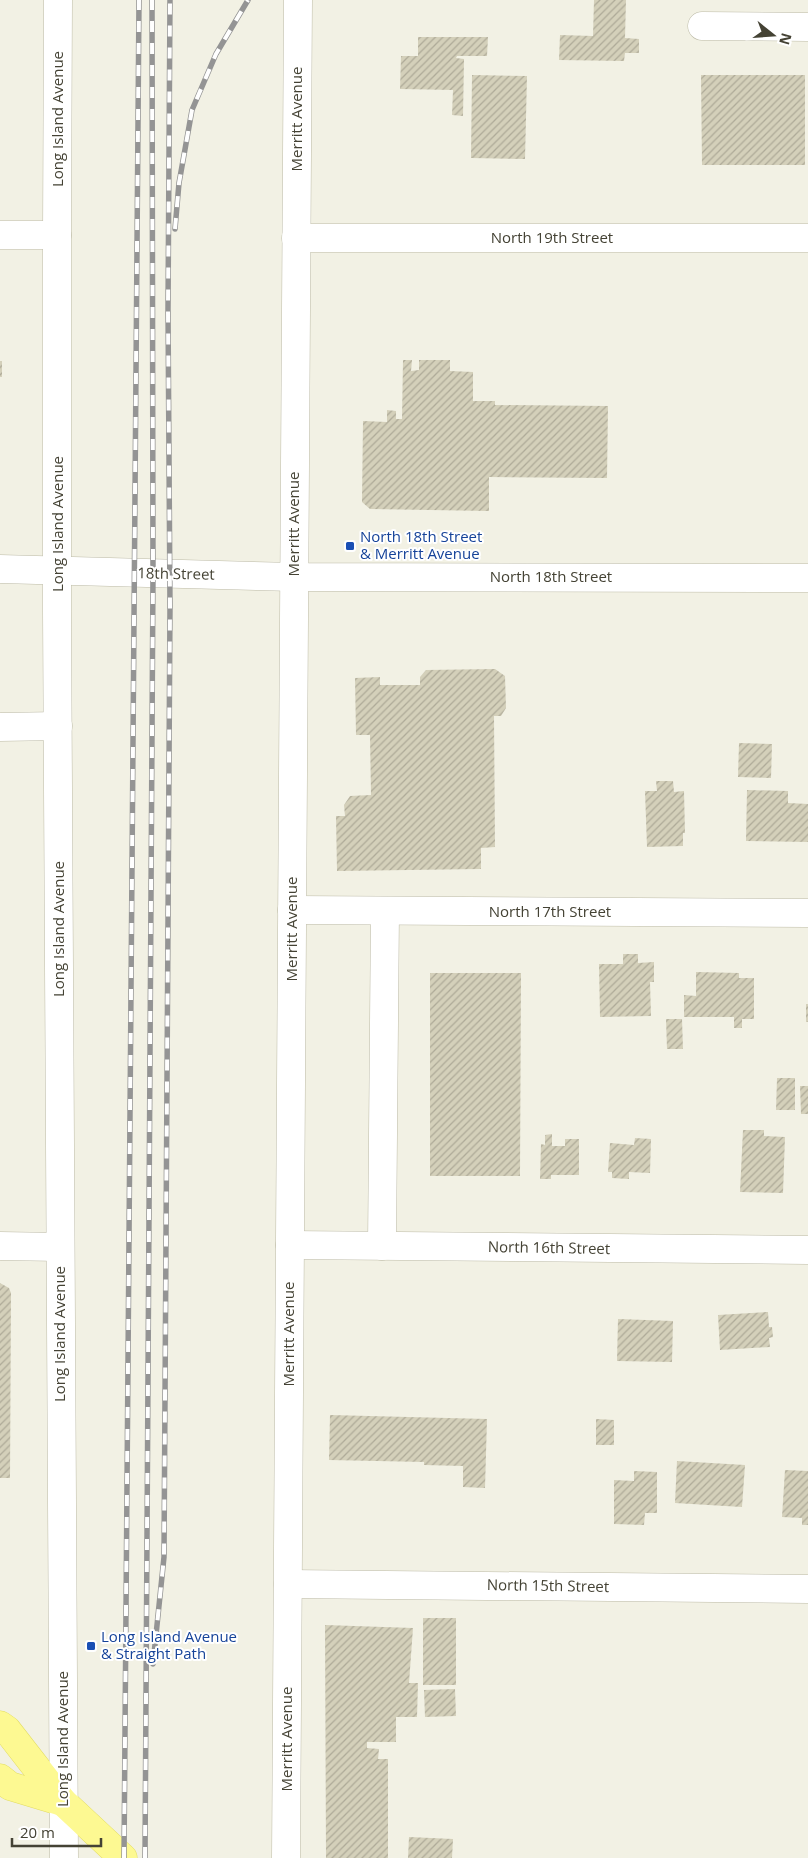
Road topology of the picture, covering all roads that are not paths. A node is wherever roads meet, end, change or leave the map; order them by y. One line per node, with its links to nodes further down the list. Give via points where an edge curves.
1 (58, 0): 6 (street, Long Island Avenue)
2 (298, 0): 7 (street, Merritt Avenue)
3 (702, 26): 4 (street)
4 (808, 27)
5 (0, 235): 6 (street)
6 (57, 235): 10 (street, Long Island Avenue)
7 (296, 238): 8 (street, North 19th Street); 11 (street, Merritt Avenue)
8 (808, 238)
9 (0, 569): 10 (street, 18th Street)
10 (58, 570): 11 (street, 18th Street); 13 (street, Long Island Avenue)
11 (294, 576): 12 (street, North 18th Street); 15 (street, Merritt Avenue)
12 (808, 578)
13 (58, 726): 14 (street); 21 (street, Long Island Avenue)
14 (0, 727)
15 (292, 910): 16 (street, North 17th Street); 18 (street, Merritt Avenue)
16 (385, 911): 17 (street, North 17th Street); 20 (street)
17 (808, 913)
18 (290, 1245): 20 (street, North 16th Street); 23 (street, Merritt Avenue)
19 (0, 1246): 21 (street)
20 (382, 1246): 22 (street, North 16th Street)
21 (60, 1247): 27 (street, Long Island Avenue)
22 (808, 1250)
23 (288, 1584): 24 (street, North 15th Street); 30 (street, Merritt Avenue)
24 (808, 1588)
25 (0, 1725): 27 (main road)
26 (0, 1778): 27 (main road, via 10,1786)
27 (63, 1802): 28 (street, Long Island Avenue); 29 (main road)
28 (64, 1858)
29 (123, 1858)
30 (286, 1858)

